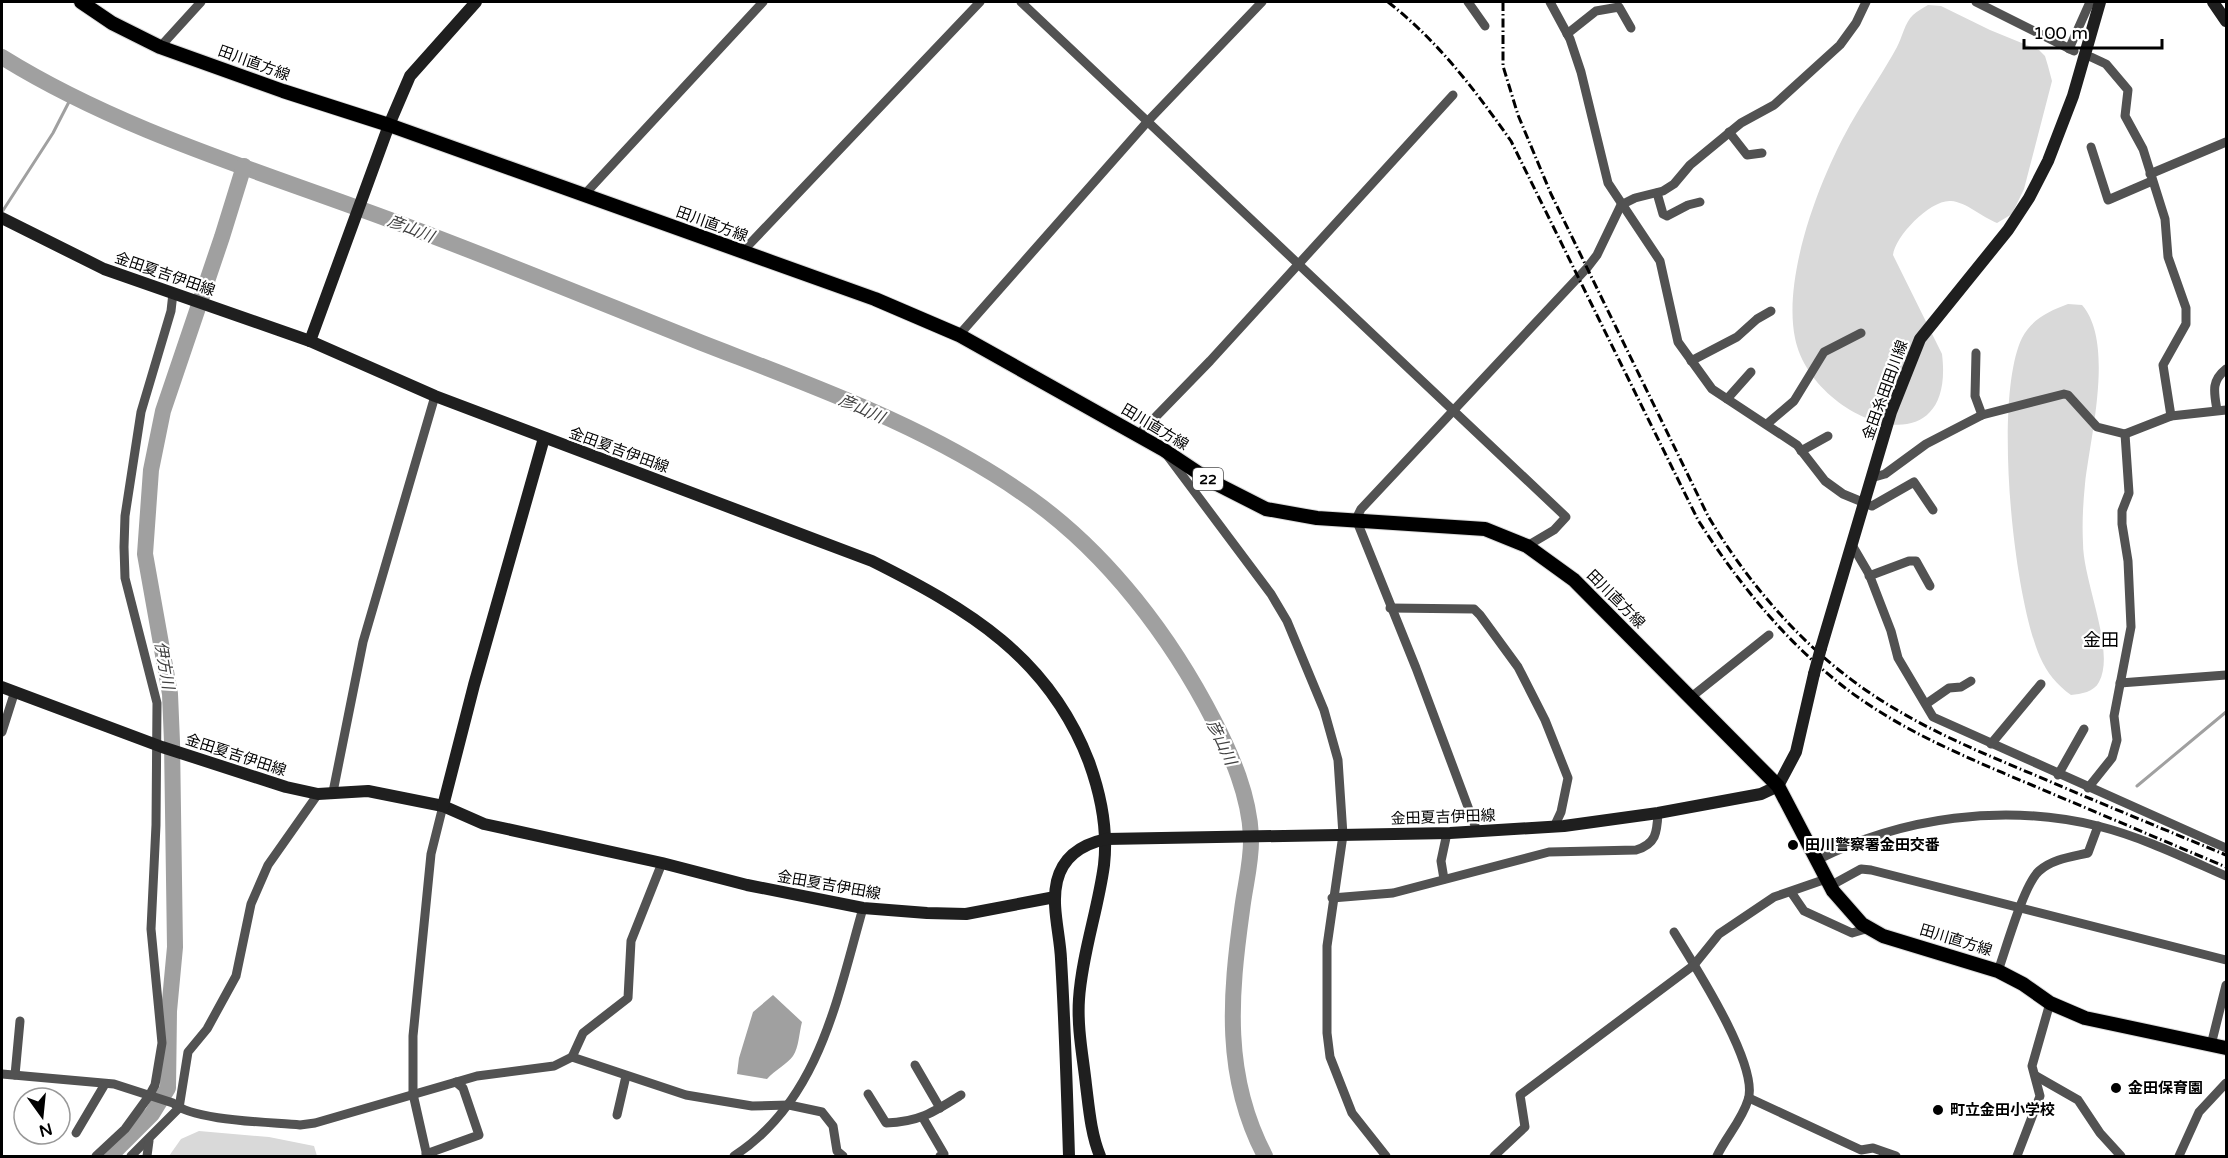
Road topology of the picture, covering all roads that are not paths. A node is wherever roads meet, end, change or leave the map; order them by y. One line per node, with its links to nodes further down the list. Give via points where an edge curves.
1 (81, 2): 19 (main road, 田川直方線 / 22)
2 (201, 2): 19 (street)
3 (476, 2): 23 (main road, via 410,76)
4 (763, 2): 30 (street)
5 (980, 2): 34 (street)
6 (1021, 2): 22 (street)
7 (1262, 2): 22 (street)
8 (1468, 2): 16 (street)
9 (1866, 2): 24 (street, via 1840,45 1774,105)
10 (1976, 2): 11 (street, via 2072,50 2078,22)
11 (2090, 2)
12 (2100, 2): 58 (main road, 金田糸田田川線, via 2073,96 2048,161 2008,230 1920,339 1891,412)
13 (2213, 2): 15 (main road)
14 (1555, 4): 18 (street)
15 (2226, 21)
16 (1485, 26)
17 (1631, 28): 18 (street, via 1619,7 1596,11)
18 (1567, 34): 32 (street, via 1596,125 1608,183)
19 (160, 47): 23 (main road, 田川直方線 / 22)
20 (2091, 57): 28 (street, via 2106,64 2128,90 2124,116 2143,149)
21 (1454, 94): 35 (street)
22 (1148, 121): 35 (street); 39 (street)
23 (389, 125): 30 (main road, 田川直方線 / 22); 40 (main road)
24 (1729, 132): 27 (street, via 1747,155); 29 (street, via 1674,184)
25 (2226, 142): 28 (street)
26 (2091, 147): 28 (street, via 2108,200)
27 (1762, 153)
28 (2151, 177): 50 (street, via 2164,219 2168,257 2186,308 2186,324 2163,365)
29 (1657, 193): 31 (street, via 1667,216); 32 (street)
30 (584, 195): 34 (main road, 田川直方線 / 22)
31 (1700, 202)
32 (1621, 205): 42 (street, via 1660,261 1678,342); 47 (street, via 1587,268)
33 (2, 218): 36 (main road, 金田夏吉伊田線, via 104,269)
34 (742, 252): 39 (main road, 田川直方線 / 22, via 875,299)
35 (1297, 265): 47 (street); 53 (street)
36 (176, 294): 40 (main road, 金田夏吉伊田線); 79 (street, via 141,412 125,516 125,578 157,703)
37 (1771, 311): 42 (street, via 1737,337)
38 (1861, 333): 51 (street, via 1824,352 1794,401)
39 (959, 334): 53 (main road, 田川直方線 / 22)
40 (313, 335): 45 (main road, 金田夏吉伊田線)
41 (1976, 352): 49 (street, via 1975,396)
42 (1691, 361): 46 (street, via 1706,382)
43 (2226, 369): 48 (street, via 2217,375 2213,386)
44 (1751, 372): 46 (street)
45 (435, 396): 55 (main road, 金田夏吉伊田線); 83 (street, via 363,642)
46 (1727, 399): 51 (street)
47 (1453, 409): 61 (street, via 1361,508); 63 (street, via 1566,517 1554,530)
48 (2222, 410): 50 (street)
49 (1982, 415): 52 (street, via 2064,394 2097,427); 58 (street, via 1926,444 1885,474)
50 (2171, 416): 52 (street)
51 (1767, 424): 57 (street)
52 (2125, 434): 70 (street, via 2128,493 2122,524 2131,627)
53 (1138, 435): 56 (main road, 田川直方線 / 22)
54 (1828, 436): 57 (street)
55 (544, 438): 85 (main road); 92 (main road, 金田夏吉伊田線, via 872,561 935,592 989,628 1034,668 1067,713 1096,780)
56 (1164, 450): 61 (main road, 田川直方線 / 22, via 1209,480 1266,509 1317,518); 91 (street, via 1234,542 1287,621 1313,680 1338,760)
57 (1801, 451): 59 (street, via 1825,482)
58 (1871, 478): 59 (main road, 金田糸田田川線)
59 (1864, 504): 60 (street, via 1872,506 1914,482); 62 (main road, 金田糸田田川線)
60 (1933, 510)
61 (1356, 519): 63 (main road, 田川直方線 / 22, via 1485,529); 66 (street)
62 (1852, 545): 64 (street); 81 (main road, 金田糸田田川線, bridge, via 1821,648 1796,752)
63 (1527, 546): 74 (main road, 田川直方線 / 22, via 1574,580)
64 (1869, 576): 65 (street, via 1916,561); 75 (street, via 1898,658)
65 (1930, 586)
66 (1390, 608): 88 (street, via 1474,609 1480,615 1518,667 1568,778); 89 (street)
67 (1769, 635): 74 (street)
68 (2226, 675): 70 (street)
69 (1971, 681): 75 (street, via 1949,688)
70 (2120, 683): 82 (street, via 2114,716 2117,740 2112,758)
71 (2041, 684): 78 (street)
72 (2, 687): 73 (main road, 金田夏吉伊田線)
73 (15, 691): 77 (street); 79 (main road, 金田夏吉伊田線)
74 (1690, 698): 81 (main road, 田川直方線 / 22)
75 (1926, 704): 78 (street, via 1934,717)
76 (2084, 729): 80 (street)
77 (2, 732)
78 (1991, 744): 80 (street)
79 (160, 746): 84 (main road, 金田夏吉伊田線); 126 (street, via 151,929 162,1043)
80 (2058, 775): 82 (street)
81 (1778, 786): 86 (main road, 金田夏吉伊田線, via 1761,794); 94 (main road, 田川直方線 / 22)
82 (2088, 788): 93 (street)
83 (333, 792): 84 (main road, 金田夏吉伊田線); 85 (main road, 金田夏吉伊田線, via 368,791)
84 (318, 794): 128 (street, via 268,865 251,904 236,976 207,1029 188,1052)
85 (442, 806): 95 (main road, 金田夏吉伊田線, via 484,824); 123 (street, via 422,922 413,1036)
86 (1658, 813): 88 (main road, 金田夏吉伊田線); 97 (street, via 1655,839 1649,846 1636,850 1549,852)
87 (2098, 826): 94 (street, via 2033,816 1943,820 1869,836); 96 (street); 103 (street, via 2088,853 2053,862 2038,872)
88 (1554, 827): 89 (main road, 金田夏吉伊田線)
89 (1477, 831): 90 (main road, 金田夏吉伊田線)
90 (1447, 833): 91 (main road, 金田夏吉伊田線); 97 (street, via 1441,861)
91 (1338, 835): 92 (main road, 金田夏吉伊田線); 101 (street)
92 (1112, 839): 100 (main road, 金田夏吉伊田線, via 1090,843 1065,863); 143 (main road, 金田夏吉伊田線, via 1082,977 1078,1022 1090,1123)
93 (2226, 848)
94 (1817, 860): 98 (main road, 田川直方線 / 22)
95 (662, 863): 102 (main road, 金田夏吉伊田線); 114 (street, via 631,941 628,998 583,1033)
96 (2226, 876)
97 (1444, 879): 101 (street, via 1393,893)
98 (1828, 883): 99 (street); 103 (street, via 1860,869 1872,870); 104 (main road, 田川直方線 / 22, via 1862,924)
99 (1791, 892): 104 (street, via 1803,911 1852,933); 107 (street, via 1774,897 1719,934)
100 (1055, 897): 102 (main road, 金田夏吉伊田線, via 966,914); 142 (main road)
101 (1332, 898): 144 (street, via 1326,946 1330,1058 1352,1113)
102 (863, 908): 129 (street, via 825,1038 815,1064)
103 (2022, 908): 106 (street); 108 (street)
104 (1869, 927): 108 (main road, 田川直方線 / 22, via 1883,936)
105 (1674, 932): 107 (street)
106 (2226, 960)
107 (1694, 965): 127 (street, via 1735,1039 1745,1066); 145 (street, via 1520,1095 1525,1127)
108 (1998, 971): 110 (main road, 田川直方線 / 22)
109 (2226, 985): 112 (street)
110 (2050, 1003): 112 (main road, 田川直方線 / 22, via 2085,1018); 119 (street, via 2032,1066)
111 (20, 1021): 117 (street)
112 (2211, 1045): 113 (main road, 田川直方線 / 22)
113 (2226, 1048)
114 (572, 1057): 118 (street); 120 (street, via 554,1066)
115 (915, 1065): 130 (street)
116 (2, 1074): 117 (street)
117 (15, 1075): 122 (street)
118 (626, 1076): 129 (street, via 686,1095 752,1106); 131 (street)
119 (2036, 1076): 148 (street, via 2040,1096); 149 (street, via 2078,1100)
120 (456, 1082): 123 (street); 135 (street, via 463,1088 478,1135)
121 (2226, 1083): 150 (street, via 2199,1112)
122 (105, 1084): 126 (street); 133 (street)
123 (413, 1094): 128 (street, via 308,1124 198,1115); 135 (street)
124 (868, 1094): 132 (street, via 886,1123 909,1123)
125 (961, 1095): 130 (street)
126 (151, 1097): 128 (street); 136 (street)
127 (1749, 1098): 146 (street); 147 (street, via 1861,1150 1873,1148)
128 (176, 1105): 134 (street)
129 (789, 1105): 139 (street, via 774,1124); 140 (street, via 822,1112 829,1118 837,1150)
130 (939, 1108): 132 (street)
131 (617, 1115)
132 (923, 1118): 141 (street, via 944,1154)
133 (76, 1133)
134 (149, 1141): 137 (street); 138 (street)
135 (427, 1155)
136 (96, 1156)
137 (131, 1156)
138 (147, 1156)
139 (734, 1156)
140 (843, 1156)
141 (940, 1156)
142 (1069, 1156)
143 (1100, 1156)
144 (1386, 1156)
145 (1494, 1156)
146 (1717, 1156)
147 (1896, 1156)
148 (2017, 1156)
149 (2121, 1156)
150 (2178, 1156)

